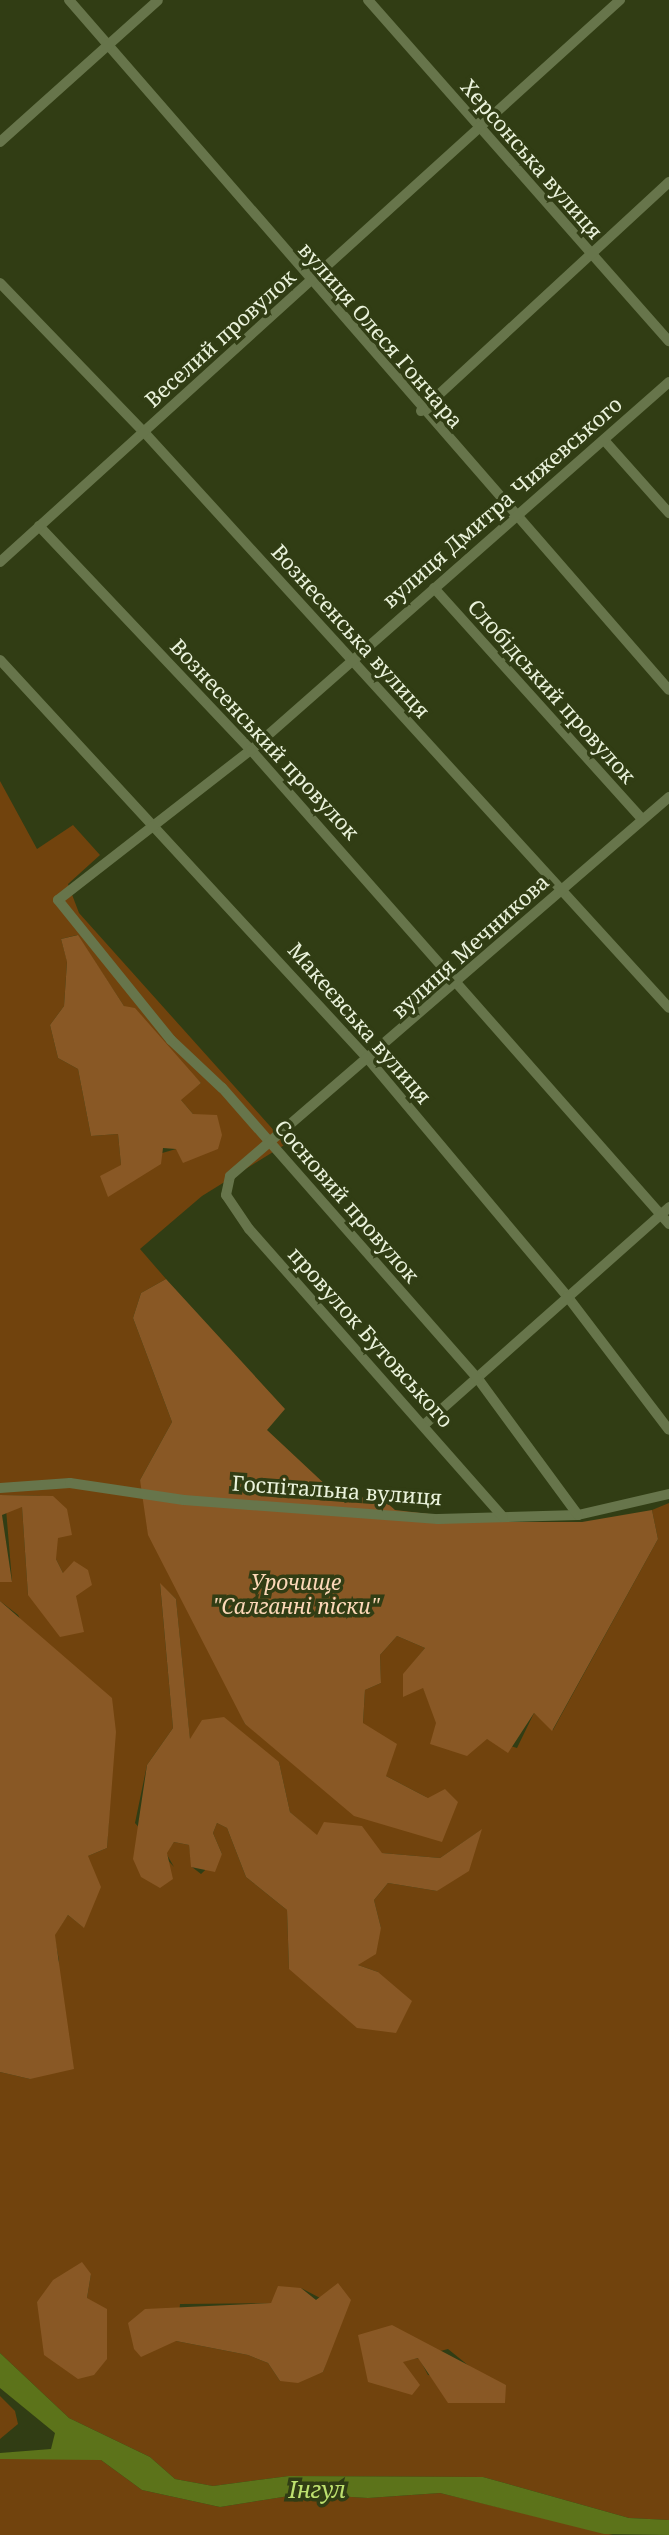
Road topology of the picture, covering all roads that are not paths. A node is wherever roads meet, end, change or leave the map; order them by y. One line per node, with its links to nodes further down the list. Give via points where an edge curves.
1 (69, 0): 5 (street, вулиця Олеся Гончара)
2 (158, 0): 5 (street)
3 (368, 0): 6 (street, Херсонська вулиця)
4 (620, 0): 6 (street, Веселий провулок)
5 (108, 46): 7 (street); 11 (street, вулиця Олеся Гончара)
6 (481, 130): 9 (street, Херсонська вулиця); 11 (street, Веселий провулок)
7 (0, 142)
8 (669, 181): 9 (street)
9 (589, 253): 12 (street, Херсонська вулиця); 14 (street)
10 (0, 283): 15 (street, Вознесенська вулиця)
11 (310, 284): 14 (street, вулиця Олеся Гончара); 15 (street, Веселий провулок)
12 (669, 341)
13 (669, 382): 16 (street, вулиця Дмитра Чижевського)
14 (421, 411): 18 (street, вулиця Олеся Гончара)
15 (144, 432): 19 (street, Веселий провулок); 22 (street, Вознесенська вулиця)
16 (604, 440): 17 (street); 18 (street, вулиця Дмитра Чижевського)
17 (669, 513)
18 (515, 516): 21 (street, вулиця Дмитра Чижевського); 24 (street, вулиця Олеся Гончара)
19 (39, 526): 20 (street, Веселий провулок); 25 (street, Вознесенський провулок)
20 (0, 562)
21 (434, 588): 22 (street, вулиця Дмитра Чижевського); 27 (street, Слобідський провулок)
22 (351, 659): 25 (street, вулиця Дмитра Чижевського); 29 (street, Вознесенська вулиця)
23 (0, 660): 28 (street, Макеєвська вулиця)
24 (669, 690)
25 (251, 750): 28 (street, вулиця Дмитра Чижевського); 31 (street, Вознесенський провулок)
26 (669, 797): 27 (street, вулиця Мечникова)
27 (642, 819): 29 (street, вулиця Мечникова)
28 (159, 826): 30 (street, вулиця Дмитра Чижевського, via 58,900); 33 (street, Макеєвська вулиця)
29 (561, 890): 31 (street, вулиця Мечникова); 32 (street, Вознесенська вулиця)
30 (74, 922): 34 (street, Сосновий провулок, via 171,1041)
31 (460, 981): 33 (street, вулиця Мечникова); 36 (street, Вознесенський провулок)
32 (669, 1008)
33 (369, 1060): 34 (street, вулиця Мечникова); 38 (street, Макеєвська вулиця)
34 (272, 1144): 35 (street, вулиця Мечникова); 39 (street, Сосновий провулок)
35 (230, 1175): 40 (street, провулок Бутовського, via 226,1195 249,1229)
36 (665, 1210): 37 (street, Вознесенський провулок); 38 (street)
37 (669, 1224)
38 (567, 1296): 39 (street); 41 (street, Макеєвська вулиця)
39 (478, 1379): 40 (street); 44 (street, Сосновий провулок)
40 (425, 1424): 45 (street, провулок Бутовського)
41 (669, 1430)
42 (0, 1488): 45 (street, Госпітальна вулиця, via 70,1483 184,1500)
43 (669, 1493): 44 (street, Госпітальна вулиця)
44 (578, 1515): 45 (street, Госпітальна вулиця)
45 (503, 1517)

